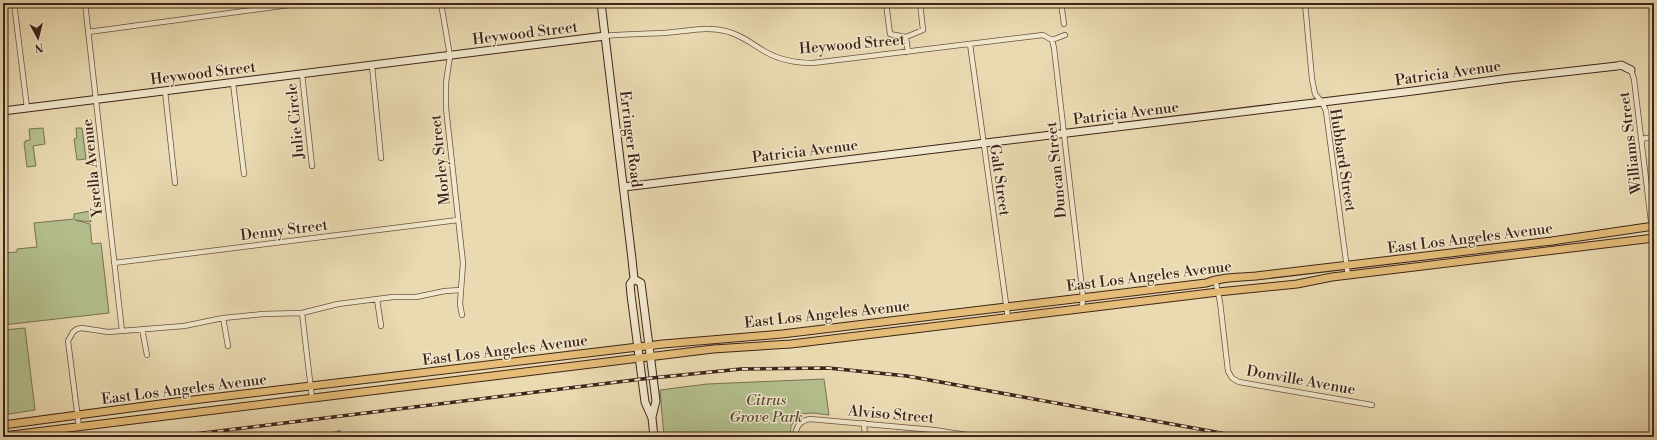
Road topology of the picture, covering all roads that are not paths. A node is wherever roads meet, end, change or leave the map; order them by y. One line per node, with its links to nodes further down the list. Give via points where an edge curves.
1 (14, 3): 26 (street)
2 (85, 3): 11 (street, Ysrella Avenue)
3 (304, 3): 11 (street)
4 (441, 3): 18 (street, Morley Street)
5 (601, 3): 13 (street, Erringer Road)
6 (886, 3): 14 (street, via 890,34)
7 (920, 3): 14 (street, via 923,30)
8 (1062, 3): 10 (street)
9 (1304, 3): 25 (street, Hubbard Street, via 1312,79 1315,94)
10 (1064, 24)
11 (88, 32): 24 (street, Ysrella Avenue)
12 (1065, 35): 15 (street)
13 (605, 36): 17 (street, Heywood Street, via 716,29 741,36 776,57 801,63); 18 (street, Heywood Street); 38 (street, Erringer Road)
14 (906, 37): 17 (street)
15 (1052, 40): 16 (street, Heywood Street, via 1043,35); 30 (street, Duncan Street)
16 (970, 44): 17 (street, Heywood Street); 33 (street, Galt Street)
17 (908, 52)
18 (450, 56): 19 (street, Heywood Street); 39 (street, Morley Street, via 446,108)
19 (372, 66): 21 (street, Heywood Street); 34 (street)
20 (1631, 70): 25 (street, Patricia Avenue, via 1622,65); 32 (street, Williams Street)
21 (302, 74): 22 (street, Heywood Street); 35 (street, Julie Circle)
22 (233, 83): 23 (street, Heywood Street); 36 (street)
23 (165, 91): 24 (street, Heywood Street); 37 (street)
24 (96, 99): 26 (street, Heywood Street); 44 (street, Ysrella Avenue)
25 (1322, 102): 29 (street, Patricia Avenue); 45 (street, Hubbard Street, via 1326,111)
26 (27, 108): 27 (street, Heywood Street)
27 (3, 111)
28 (1115, 117): 29 (street)
29 (1116, 127): 30 (street, Patricia Avenue)
30 (1064, 134): 33 (street, Patricia Avenue); 51 (street, Duncan Street)
31 (1654, 137): 32 (street)
32 (1641, 139): 40 (street, Williams Street)
33 (983, 142): 38 (street, Patricia Avenue); 53 (street, Galt Street)
34 (381, 158)
35 (312, 166)
36 (244, 174)
37 (175, 183)
38 (624, 187): 47 (street, Erringer Road)
39 (458, 220): 44 (street, Denny Street); 49 (street, Morley Street, via 463,263)
40 (1653, 226): 41 (street, Williams Street); 42 (main road, East Los Angeles Avenue)
41 (1653, 238): 43 (main road, East Los Angeles Avenue)
42 (1495, 248): 43 (main road); 45 (main road, East Los Angeles Avenue)
43 (1500, 258): 46 (main road, East Los Angeles Avenue)
44 (114, 263): 61 (street, Ysrella Avenue)
45 (1347, 266): 46 (street, Hubbard Street); 48 (main road, East Los Angeles Avenue)
46 (1348, 276): 50 (main road, East Los Angeles Avenue)
47 (634, 279): 63 (street, Erringer Road, via 641,283); 64 (street, Erringer Road, via 630,284)
48 (1215, 279): 50 (street, Donville Avenue); 51 (main road, East Los Angeles Avenue, via 1206,283)
49 (461, 290): 52 (street, via 416,297); 56 (street, Morley Street)
50 (1218, 292): 54 (main road, East Los Angeles Avenue); 70 (street, Donville Avenue, via 1228,371 1232,378 1239,382)
51 (1083, 297): 53 (main road, East Los Angeles Avenue); 54 (street, Duncan Street)
52 (377, 299): 55 (street, via 338,304); 59 (street)
53 (1006, 307): 58 (street, Galt Street); 63 (main road, East Los Angeles Avenue, via 782,334)
54 (1082, 308): 58 (main road, East Los Angeles Avenue)
55 (302, 313): 57 (street); 68 (street)
56 (462, 315)
57 (223, 318): 60 (street, via 184,326); 62 (street)
58 (1008, 318): 66 (main road, East Los Angeles Avenue, via 791,344 713,349)
59 (381, 326)
60 (142, 329): 61 (street); 65 (street)
61 (122, 331): 71 (street, via 108,332 82,328 70,336 68,341)
62 (228, 346)
63 (649, 346): 64 (main road, East Los Angeles Avenue); 66 (street, Erringer Road)
64 (638, 347): 67 (street, Erringer Road); 68 (main road, East Los Angeles Avenue)
65 (147, 355)
66 (650, 357): 67 (main road, East Los Angeles Avenue); 72 (street, Erringer Road, via 656,401)
67 (639, 358): 69 (main road, East Los Angeles Avenue); 72 (street, Erringer Road, via 645,402)
68 (311, 387): 69 (street); 71 (main road, East Los Angeles Avenue)
69 (312, 398): 75 (main road, East Los Angeles Avenue)
70 (1372, 405)
71 (78, 415): 74 (main road, East Los Angeles Avenue); 75 (street)
72 (652, 418): 78 (street, Erringer Road)
73 (864, 423): 76 (street, Alviso Street); 79 (street, Alviso Street, via 810,419 801,422 796,429); 80 (street)
74 (3, 425)
75 (79, 426): 77 (main road, East Los Angeles Avenue)
76 (934, 430): 81 (street); 82 (street, Alviso Street)
77 (3, 436)
78 (654, 437)
79 (795, 437)
80 (865, 437)
81 (934, 437)
82 (980, 437)

